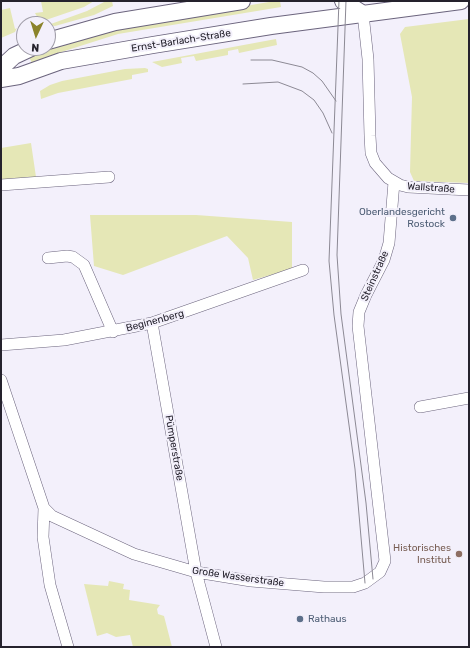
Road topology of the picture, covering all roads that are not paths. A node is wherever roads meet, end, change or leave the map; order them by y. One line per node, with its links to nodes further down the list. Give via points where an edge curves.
1 (242, 1): 5 (main road, via 115,22)
2 (343, 1): 4 (main road)
3 (461, 1): 4 (main road, Ernst-Barlach-Straße)
4 (365, 5): 8 (main road, Ernst-Barlach-Straße, via 271,26 62,61 19,76); 10 (street, via 372,153 375,164)
5 (56, 39)
6 (16, 55): 7 (main road)
7 (1, 68)
8 (1, 79)
9 (109, 177): 11 (street)
10 (394, 182): 12 (street, Wallstraße, via 408,187); 23 (street, Steinstraße, via 388,248 359,312 358,326 385,561 380,572)
11 (1, 185)
12 (469, 190)
13 (48, 258): 16 (street, via 73,257 84,265)
14 (303, 270): 15 (street, Beginenberg)
15 (152, 324): 16 (street, Beginenberg); 22 (street, Pümperstraße)
16 (113, 332): 17 (street, Beginenberg, via 64,340)
17 (1, 345)
18 (1, 380): 21 (street)
19 (469, 398): 20 (street)
20 (420, 407)
21 (44, 508): 22 (street, Große Wasserstraße, via 59,519 119,548); 24 (street, via 43,537 49,579)
22 (196, 572): 23 (street, Große Wasserstraße, via 324,587); 25 (street, Pümperstraße)
23 (365, 583)
24 (68, 647)
25 (216, 647)

